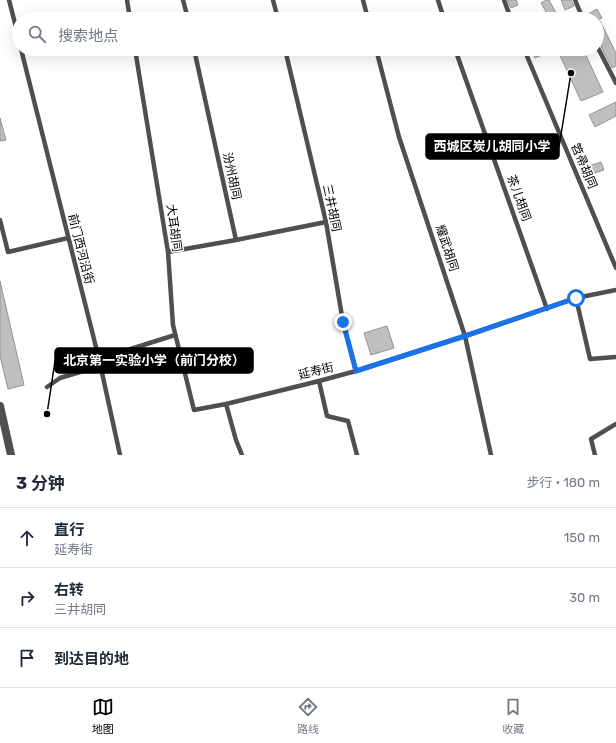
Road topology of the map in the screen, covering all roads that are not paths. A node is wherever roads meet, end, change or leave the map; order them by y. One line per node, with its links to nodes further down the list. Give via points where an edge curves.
1 (9, 0): 9 (lane)
2 (127, 0): 10 (lane)
3 (183, 0): 11 (lane)
4 (273, 0): 12 (lane)
5 (363, 0): 13 (lane)
6 (438, 0): 14 (lane)
7 (504, 0): 15 (lane)
8 (575, 0): 16 (lane)
9 (12, 12)
10 (129, 12)
11 (186, 12)
12 (276, 12)
13 (366, 12)
14 (442, 12)
15 (509, 12)
16 (581, 12)
17 (23, 56): 28 (lane, 前门西河沿街)
18 (136, 56): 30 (lane, 大耳胡同)
19 (196, 56): 29 (lane, 汾州胡同)
20 (287, 56): 27 (lane, 三井胡同)
21 (378, 56): 36 (lane, 耀武胡同, via 399,137)
22 (457, 56): 34 (lane, 茶儿胡同)
23 (527, 56): 31 (lane, 笤帚胡同)
24 (602, 56): 25 (lane)
25 (616, 83)
26 (0, 220): 28 (lane, via 8,252)
27 (326, 222): 29 (lane); 40 (lane, 三井胡同, via 343,322)
28 (68, 238): 38 (lane, 前门西河沿街)
29 (236, 240): 30 (lane)
30 (168, 252): 35 (lane, 大耳胡同, via 172,325)
31 (616, 268)
32 (616, 290): 33 (lane, 延寿街)
33 (576, 298): 34 (lane, 延寿街); 37 (lane, via 590,359)
34 (547, 309): 36 (lane, 延寿街)
35 (175, 335): 38 (lane); 45 (lane, 大耳胡同)
36 (465, 336): 40 (lane, 延寿街); 51 (lane, 耀武胡同)
37 (616, 357)
38 (99, 358): 39 (lane, 前门西河沿街)
39 (100, 366): 42 (lane, via 60,378); 48 (lane, 前门西河沿街)
40 (356, 371): 41 (lane, 延寿街)
41 (319, 381): 43 (lane, 延寿街); 50 (lane, via 327,416 348,421)
42 (47, 387)
43 (226, 404): 45 (lane, 延寿街); 49 (lane)
44 (0, 406): 47 (street)
45 (194, 410)
46 (616, 424): 52 (lane, via 591,439)
47 (11, 455)
48 (120, 455)
49 (242, 455)
50 (357, 455)
51 (491, 455)
52 (595, 455)

